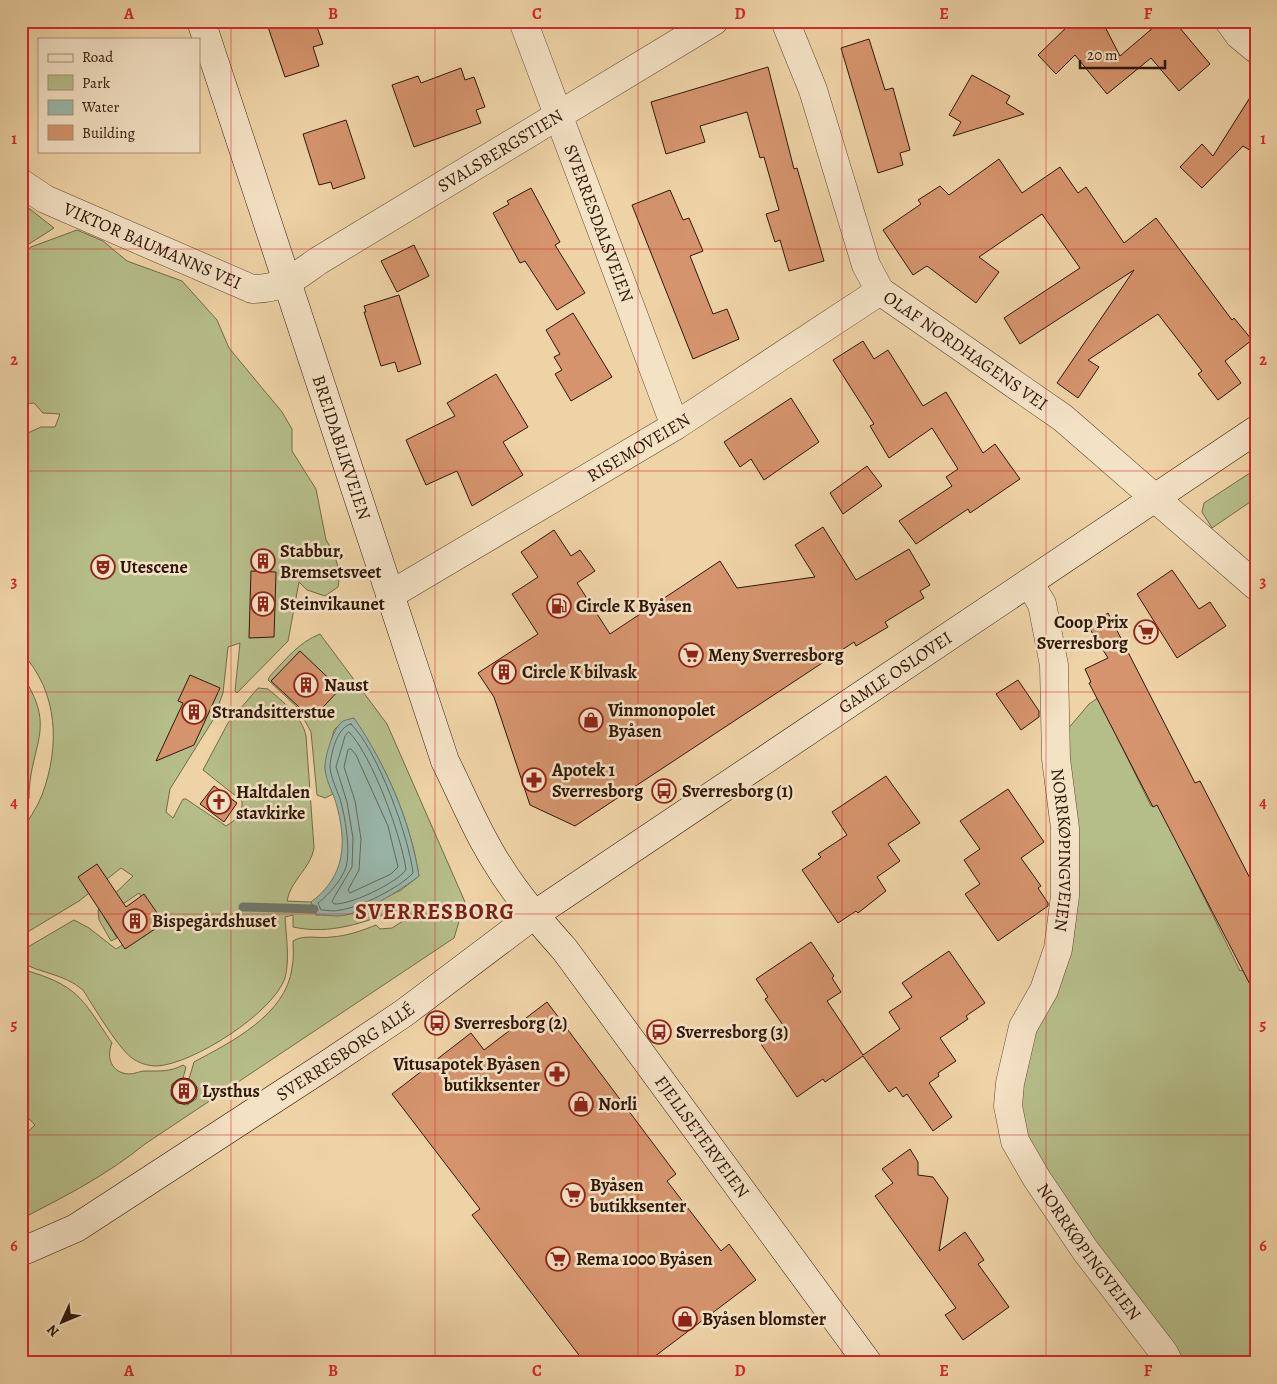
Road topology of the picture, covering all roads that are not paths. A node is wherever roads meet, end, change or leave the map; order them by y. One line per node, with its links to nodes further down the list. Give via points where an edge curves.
1 (201, 21): 9 (street, BREIDABLIKVEIEN)
2 (523, 21): 7 (street, SVERRESDALSVEIEN)
3 (714, 21): 7 (street, SVALSBERGSTIEN)
4 (785, 21): 10 (street, OLAF NORDHAGENS VEI, via 813,90 866,265)
5 (1229, 21): 6 (street, via 1239,35)
6 (1256, 49)
7 (558, 114): 9 (street, SVALSBERGSTIEN); 11 (street, SVERRESDALSVEIEN)
8 (21, 183): 9 (street, VIKTOR BAUMANNS VEI, via 45,199 252,289 271,289)
9 (288, 282): 16 (street, BREIDABLIKVEIEN)
10 (880, 291): 11 (street, RISEMOVEIEN); 13 (street, OLAF NORDHAGENS VEI, via 1063,418)
11 (675, 426): 16 (street, RISEMOVEIEN)
12 (1256, 430): 13 (street, GAMLE OSLOVEI)
13 (1154, 498): 14 (street, GAMLE OSLOVEI); 15 (street, OLAF NORDHAGENS VEI)
14 (1030, 584): 17 (street, GAMLE OSLOVEI); 20 (street, NORRKØPINGVEIEN, via 1042,604 1054,665 1056,759 1065,828 1065,896 1058,949 1044,990 1023,1027 1008,1106 1015,1141 1037,1179)
15 (1256, 586)
16 (390, 594): 17 (street, BREIDABLIKVEIEN, via 445,761 500,868)
17 (534, 915): 18 (street, SVERRESBORG ALLÉ, via 404,1013 215,1138 76,1228); 19 (street, FJELLSETERVEIEN, via 565,950)
18 (21, 1252)
19 (868, 1363)
20 (1169, 1363)

